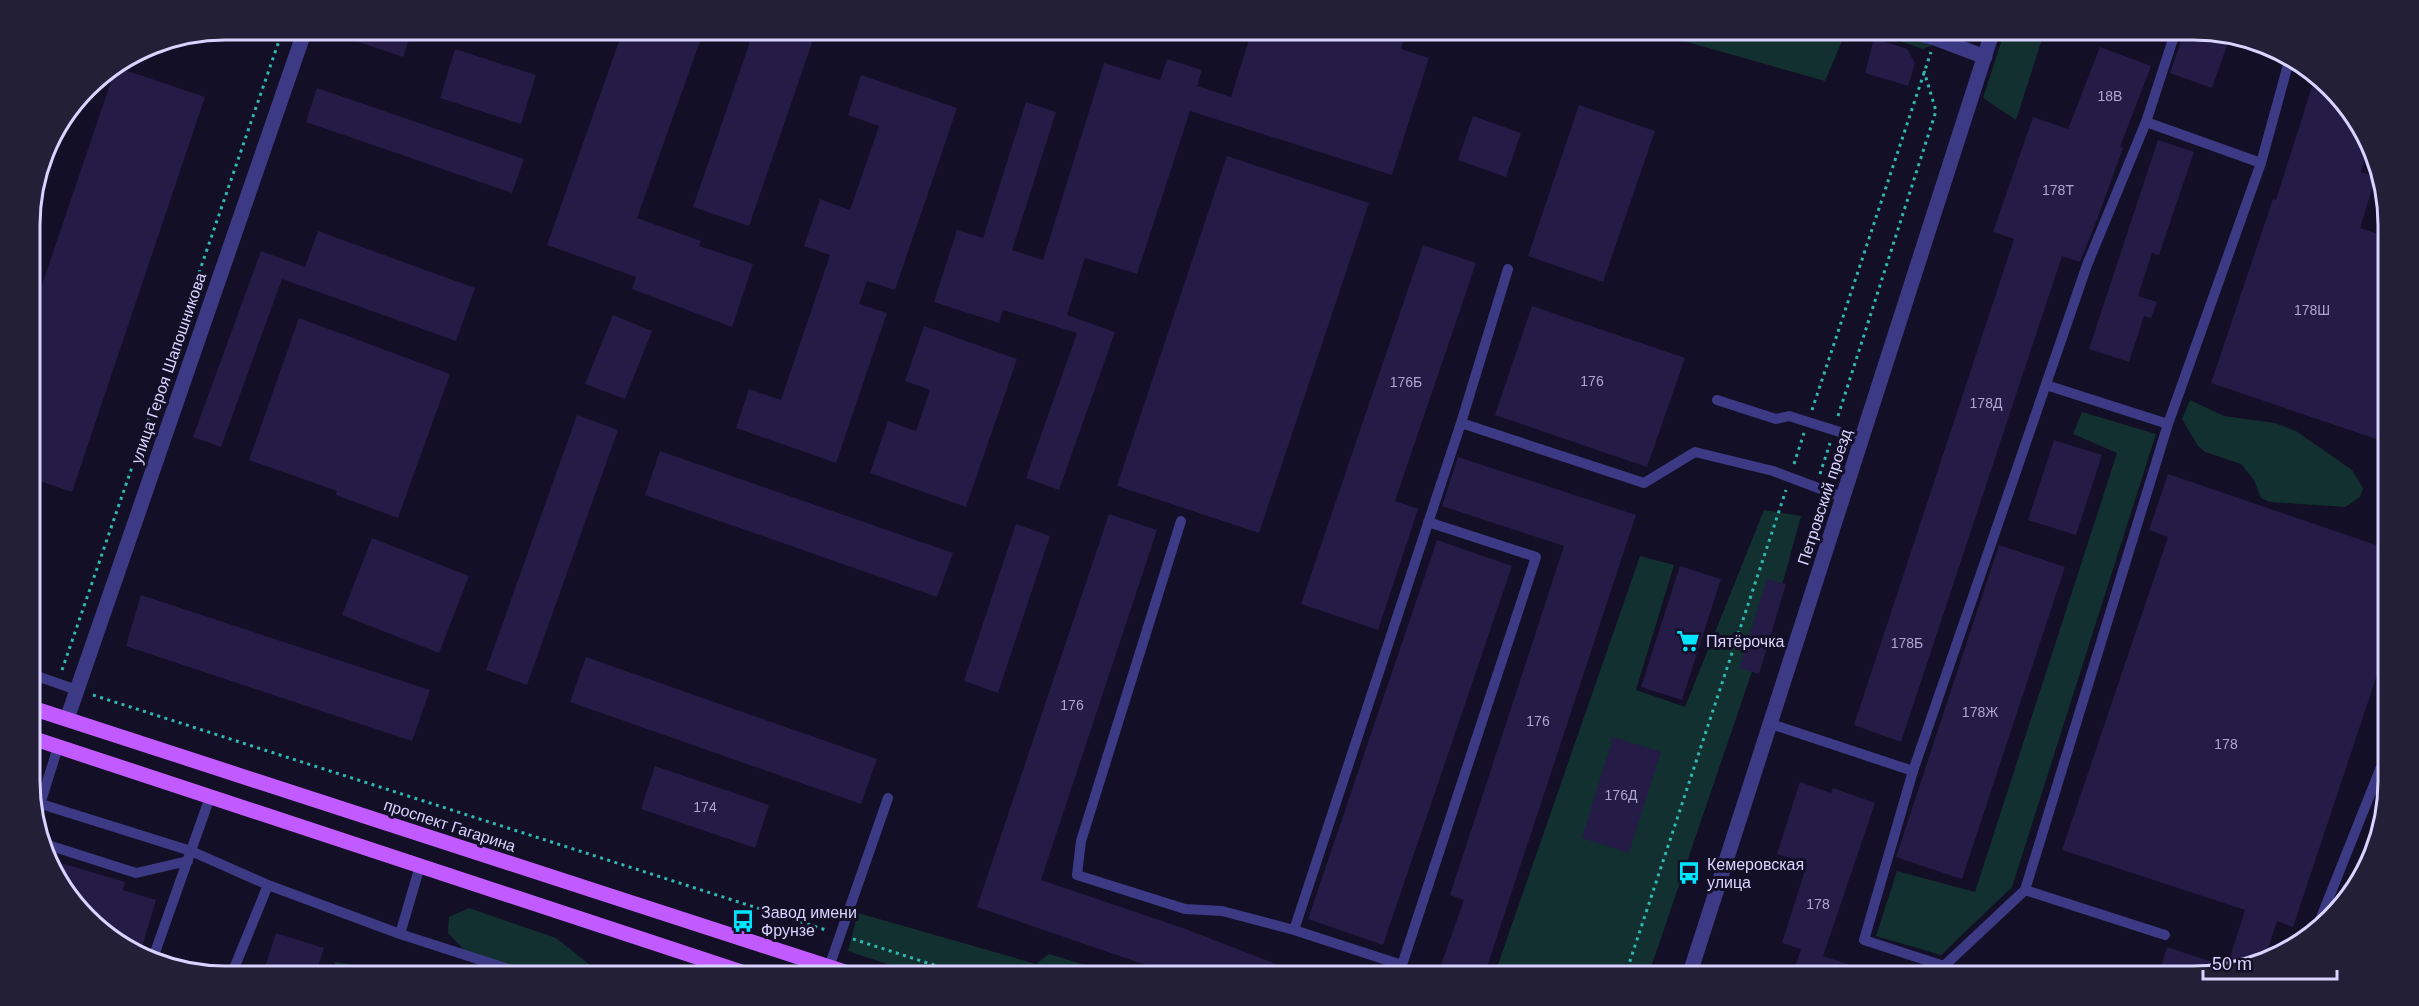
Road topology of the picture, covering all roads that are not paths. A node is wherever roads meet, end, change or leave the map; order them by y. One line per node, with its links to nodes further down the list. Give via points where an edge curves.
1 (302, 40): 19 (street, улица Героя Шапошникова)
2 (1940, 40): 5 (street)
3 (1990, 40): 5 (street, Петровский проезд)
4 (2173, 40): 7 (lane)
5 (1985, 57): 14 (street, Петровский проезд)
6 (2287, 67): 8 (lane)
7 (2146, 122): 8 (lane); 10 (lane, via 2087,265)
8 (2261, 163): 13 (lane)
9 (1508, 269): 12 (lane)
10 (2046, 385): 13 (lane); 25 (lane)
11 (1717, 400): 14 (lane, via 1776,419 1789,416)
12 (1461, 423): 15 (lane, via 1644,483 1695,452 1790,477); 17 (lane)
13 (2168, 424): 35 (lane)
14 (1862, 439): 15 (street, Петровский проезд)
15 (1842, 497): 22 (street, Петровский проезд)
16 (1181, 521): 37 (lane, via 1081,841 1077,875 1185,909 1222,911)
17 (1428, 522): 37 (lane); 37 (lane, via 1536,557 1406,954 1402,965)
18 (40, 677): 19 (lane)
19 (77, 690): 21 (street, улица Героя Шапошникова)
20 (40, 711): 21 (main road, проспект Гагарина)
21 (67, 719): 44 (main road, проспект Гагарина)
22 (1771, 724): 25 (lane); 46 (street, Петровский проезд)
23 (40, 741): 24 (main road)
24 (58, 747): 27 (main road); 29 (lane)
25 (1913, 771): 47 (lane, via 1864,940)
26 (2378, 775): 36 (lane)
27 (210, 797): 32 (lane); 33 (main road)
28 (888, 798): 45 (lane)
29 (42, 801)
30 (42, 805): 32 (lane)
31 (53, 847): 32 (lane, via 136,873)
32 (190, 856): 34 (lane); 40 (lane)
33 (420, 866): 38 (lane); 43 (main road)
34 (268, 885): 38 (lane); 41 (lane)
35 (2025, 890): 39 (lane); 48 (lane)
36 (2323, 912)
37 (1294, 930)
38 (400, 934): 42 (lane)
39 (2166, 935)
40 (156, 951)
41 (235, 965)
42 (496, 965)
43 (721, 965)
44 (823, 965)
45 (830, 965)
46 (1693, 965)
47 (1941, 965)
48 (1945, 965)

